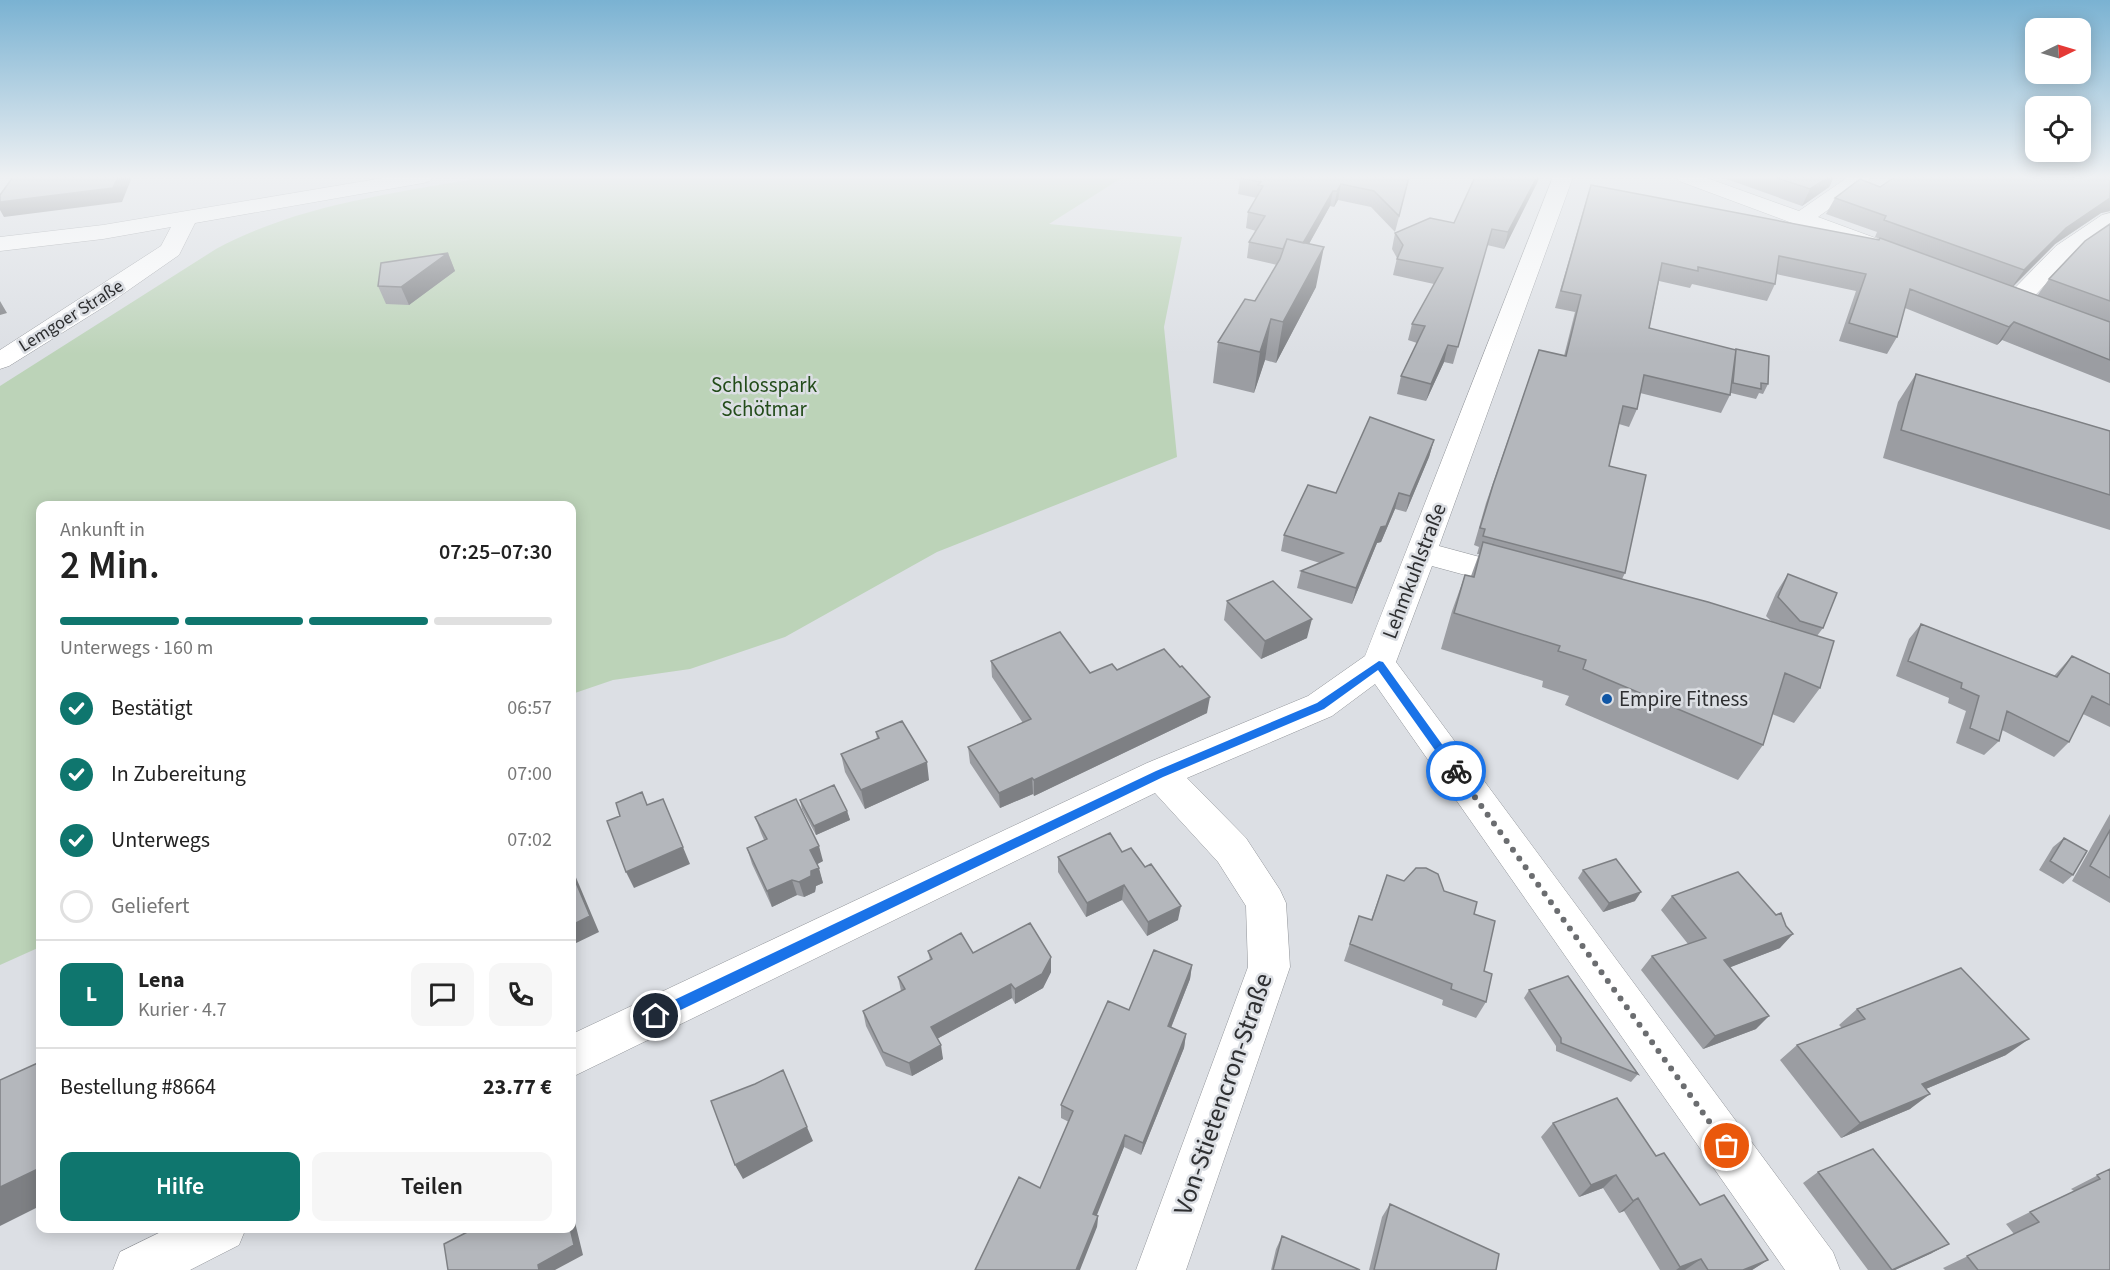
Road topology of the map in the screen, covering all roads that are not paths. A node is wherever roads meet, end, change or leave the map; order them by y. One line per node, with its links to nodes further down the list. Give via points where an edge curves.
1 (66, 236): 6 (street)
2 (177, 236): 9 (street, Lemgoer Straße, via 171,250 101,298)
3 (1540, 236): 10 (street, Lehmkuhlstraße)
4 (1848, 236): 7 (street)
5 (2086, 236): 8 (street, via 2064,251 2028,303)
6 (0, 244)
7 (1898, 255)
8 (1996, 291)
9 (5, 354)
10 (1420, 552): 11 (street); 12 (street, Lehmkuhlstraße)
11 (1545, 585)
12 (1379, 664): 13 (street, Lehmkuhlstraße, via 1320,706); 18 (street)
13 (1160, 774): 14 (street, Lehmkuhlstraße); 17 (street, Von-Stietencron-Straße, via 1233,850 1266,903 1269,967)
14 (576, 1054)
15 (212, 1233): 16 (street)
16 (138, 1270)
17 (1161, 1270)
18 (1815, 1270)

